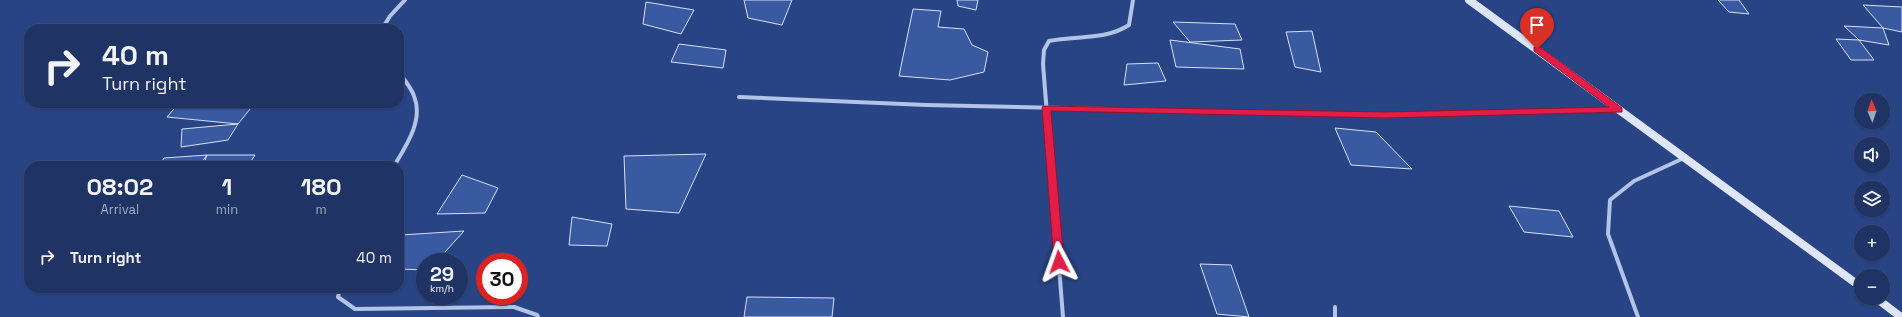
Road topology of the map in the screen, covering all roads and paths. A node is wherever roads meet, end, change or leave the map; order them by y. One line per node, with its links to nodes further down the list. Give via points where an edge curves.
1 (405, 0): 4 (street)
2 (1133, 0): 7 (street, via 1128,25 1114,35 1063,37 1049,41 1044,50 1043,64)
3 (1469, 0): 8 (main road)
4 (385, 24)
5 (404, 80): 10 (street, via 414,96 418,110 413,131)
6 (739, 97): 7 (street)
7 (1046, 108): 8 (street, via 1385,115); 16 (street)
8 (1619, 110): 9 (main road)
9 (1684, 158): 11 (main road); 18 (street, via 1634,181 1610,200 1608,234)
10 (397, 161)
11 (1854, 282)
12 (339, 293): 15 (street, via 338,297 355,309 514,307)
13 (1886, 305): 19 (main road)
14 (1335, 307): 17 (street)
15 (538, 317)
16 (1063, 317)
17 (1335, 317)
18 (1638, 317)
19 (1902, 317)

